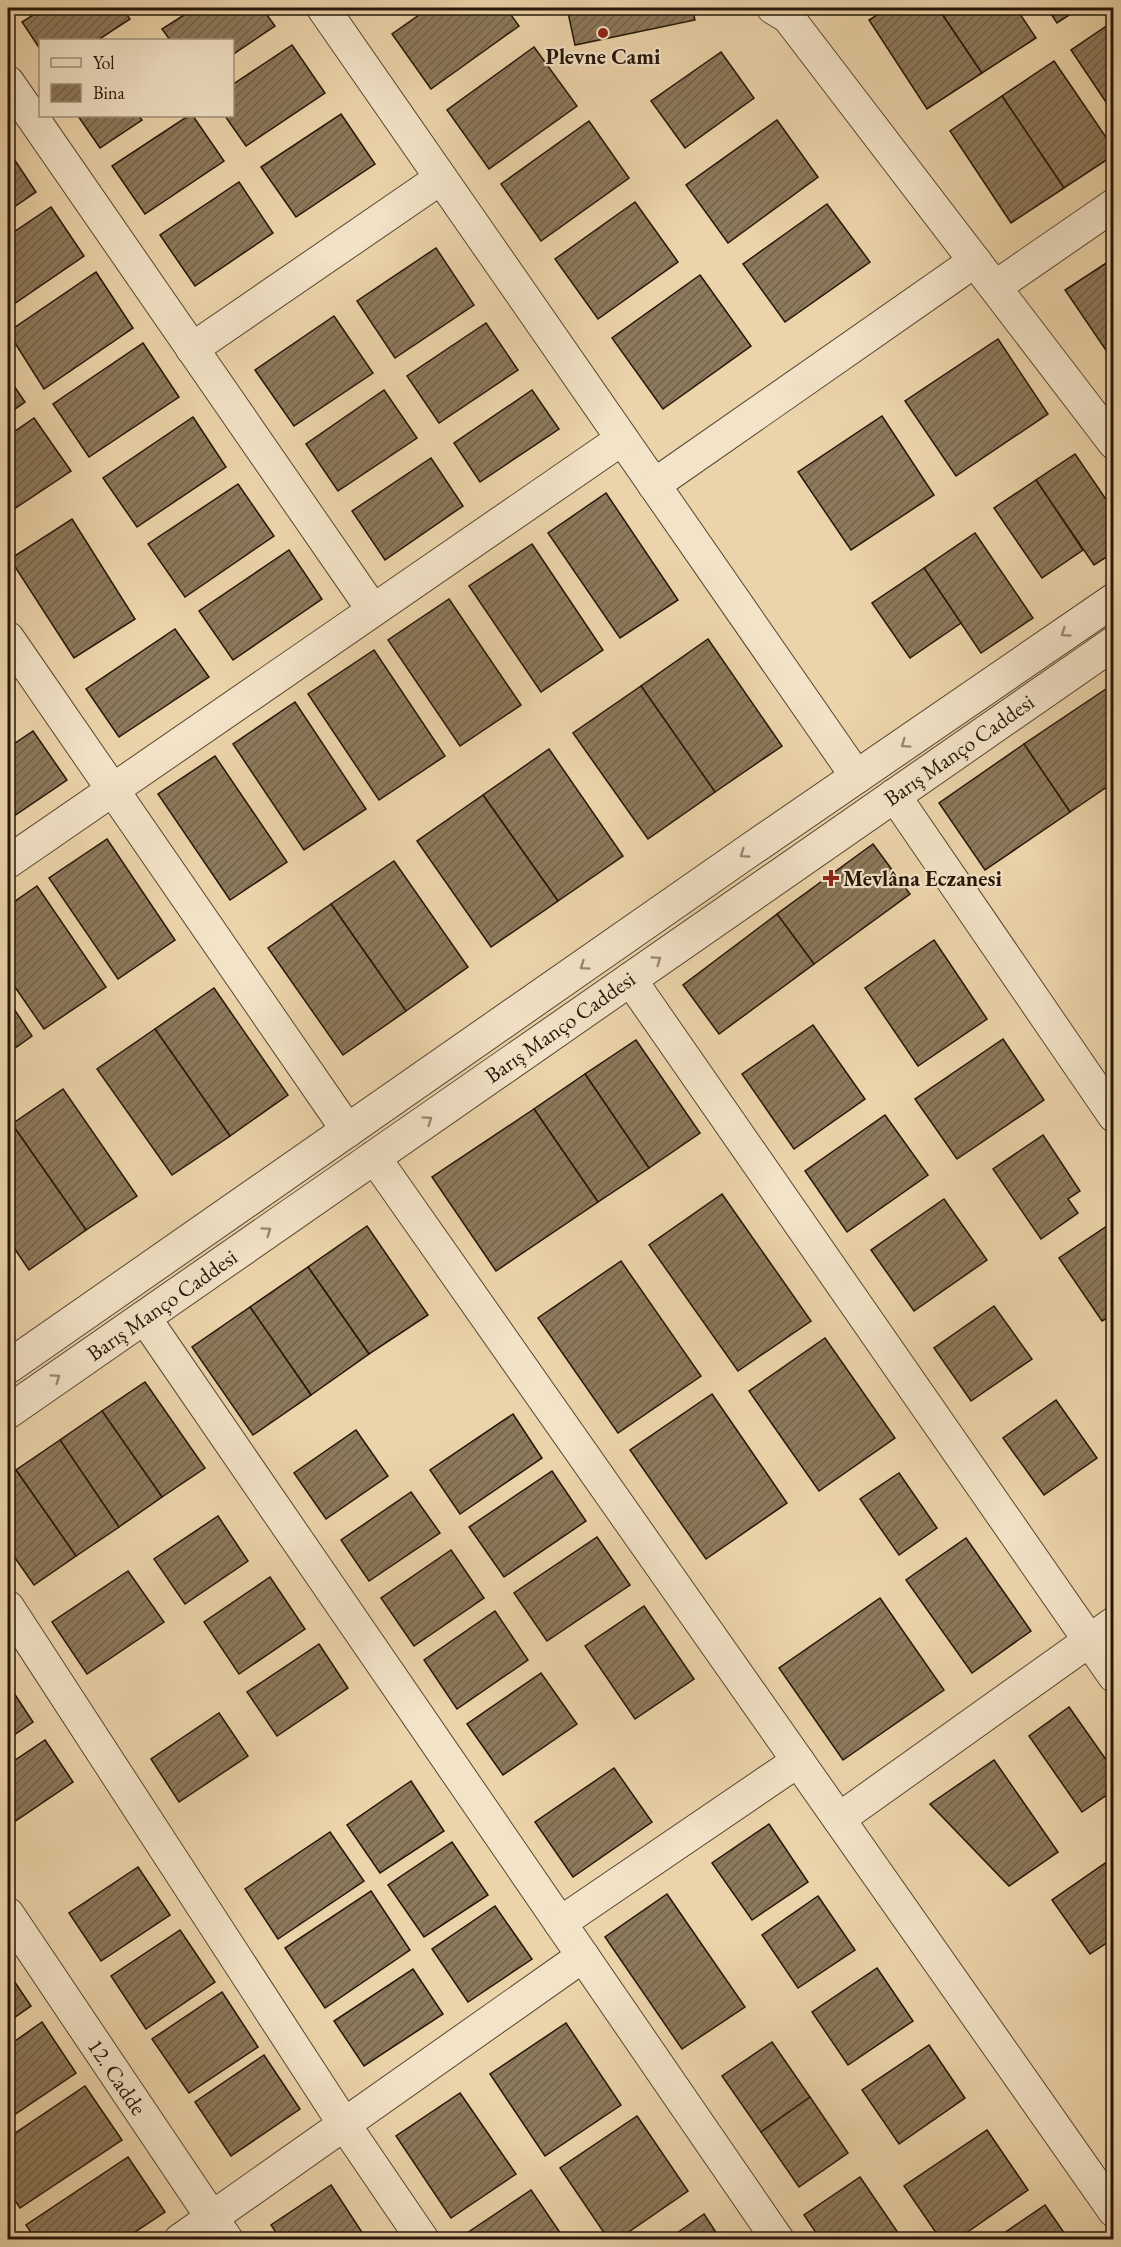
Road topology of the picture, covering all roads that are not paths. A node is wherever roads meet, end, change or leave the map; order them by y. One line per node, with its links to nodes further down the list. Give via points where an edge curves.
1 (323, 8): 4 (street)
2 (788, 10): 6 (street)
3 (8, 82): 8 (street)
4 (441, 178): 8 (street); 9 (street)
5 (1113, 205): 7 (street)
6 (975, 261): 7 (street); 11 (street)
7 (995, 287): 10 (street)
8 (192, 349): 13 (street)
9 (622, 439): 11 (street); 13 (street)
10 (1113, 443)
11 (654, 485): 16 (street)
12 (1113, 600): 16 (street, Barış Manço Caddesi, one-way to 16)
13 (374, 610): 17 (street)
14 (8, 638): 17 (street)
15 (1113, 643): 18 (street, Barış Manço Caddesi)
16 (857, 777): 22 (street, Barış Manço Caddesi, one-way to 22)
17 (112, 790): 19 (street); 22 (street)
18 (894, 795): 20 (street, Barış Manço Caddesi, one-way to 18); 21 (street)
19 (8, 862)
20 (630, 979): 23 (street, Barış Manço Caddesi, one-way to 20); 28 (street)
21 (1113, 1116)
22 (348, 1131): 25 (street, Barış Manço Caddesi)
23 (374, 1157): 24 (street, Barış Manço Caddesi, one-way to 23); 30 (street)
24 (144, 1317): 26 (street, Barış Manço Caddesi, one-way to 24); 33 (street)
25 (8, 1367)
26 (8, 1412)
27 (8, 1607): 35 (street)
28 (1101, 1632): 29 (street); 31 (street)
29 (1113, 1676)
30 (798, 1761): 31 (street); 33 (street)
31 (838, 1819): 36 (street)
32 (8, 1914): 37 (street, 12. Cadde)
33 (560, 1923): 34 (street)
34 (583, 1956): 35 (street); 40 (street)
35 (344, 2124): 37 (street); 39 (street)
36 (1113, 2211)
37 (219, 2228): 38 (street)
38 (180, 2240)
39 (423, 2240)
40 (778, 2240)

